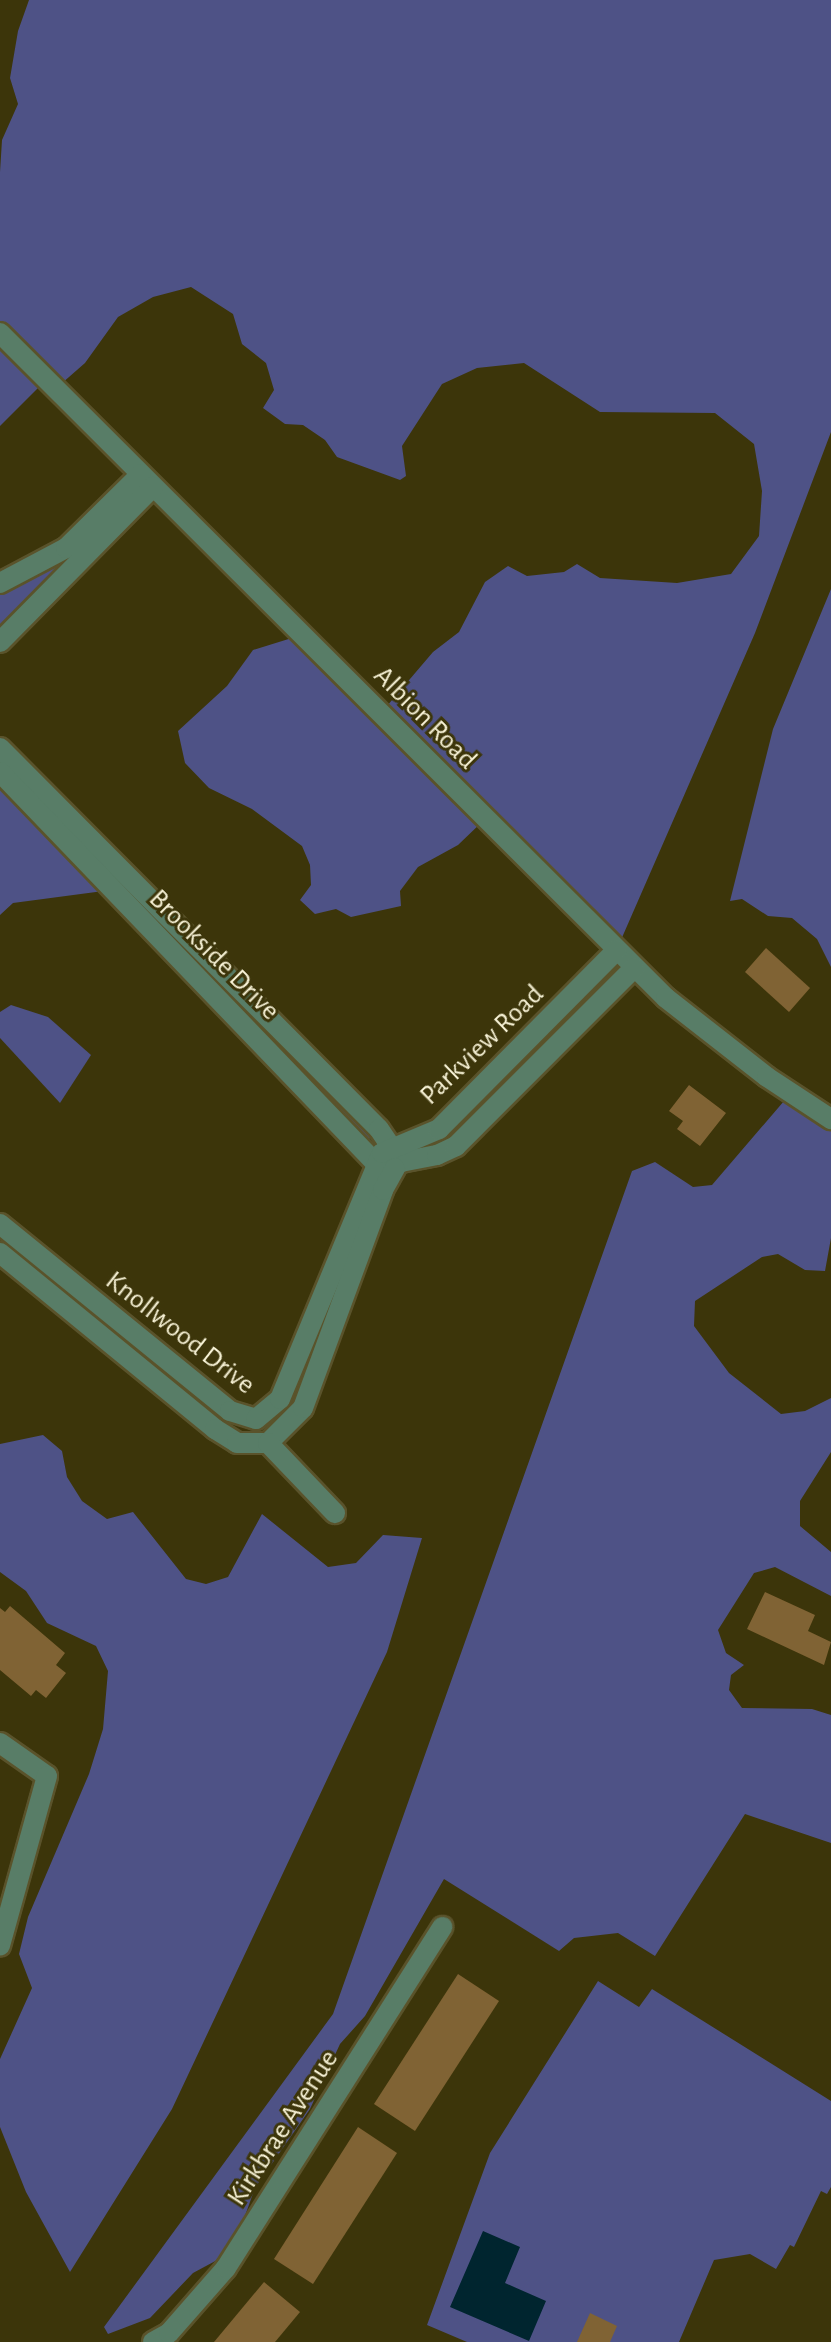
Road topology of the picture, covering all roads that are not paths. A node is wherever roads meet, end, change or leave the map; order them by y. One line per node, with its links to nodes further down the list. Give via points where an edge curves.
1 (0, 333): 2 (street, Albion Road)
2 (147, 480): 3 (street, via 66,548); 4 (street); 7 (street, Albion Road)
3 (0, 583)
4 (0, 642)
5 (0, 748): 10 (street, Brookside Drive)
6 (0, 772): 10 (street, Brookside Drive, via 363,1145)
7 (617, 950): 8 (street, Albion Road); 10 (street, Parkview Road, via 439,1129)
8 (634, 968): 9 (street, Albion Road, via 767,1077); 10 (street, Parkview Road, via 456,1146 437,1155)
9 (831, 1119)
10 (388, 1162): 11 (street, Knollwood Drive, via 280,1399 256,1419 230,1411); 13 (street, via 303,1408)
11 (0, 1224)
12 (0, 1253): 13 (street, via 215,1429 237,1443)
13 (268, 1443): 14 (street)
14 (335, 1513)
15 (0, 1743): 17 (street, via 47,1776)
16 (442, 1927): 18 (street, Kirkbrae Avenue, via 226,2268 169,2333)
17 (0, 1946)
18 (153, 2342)

